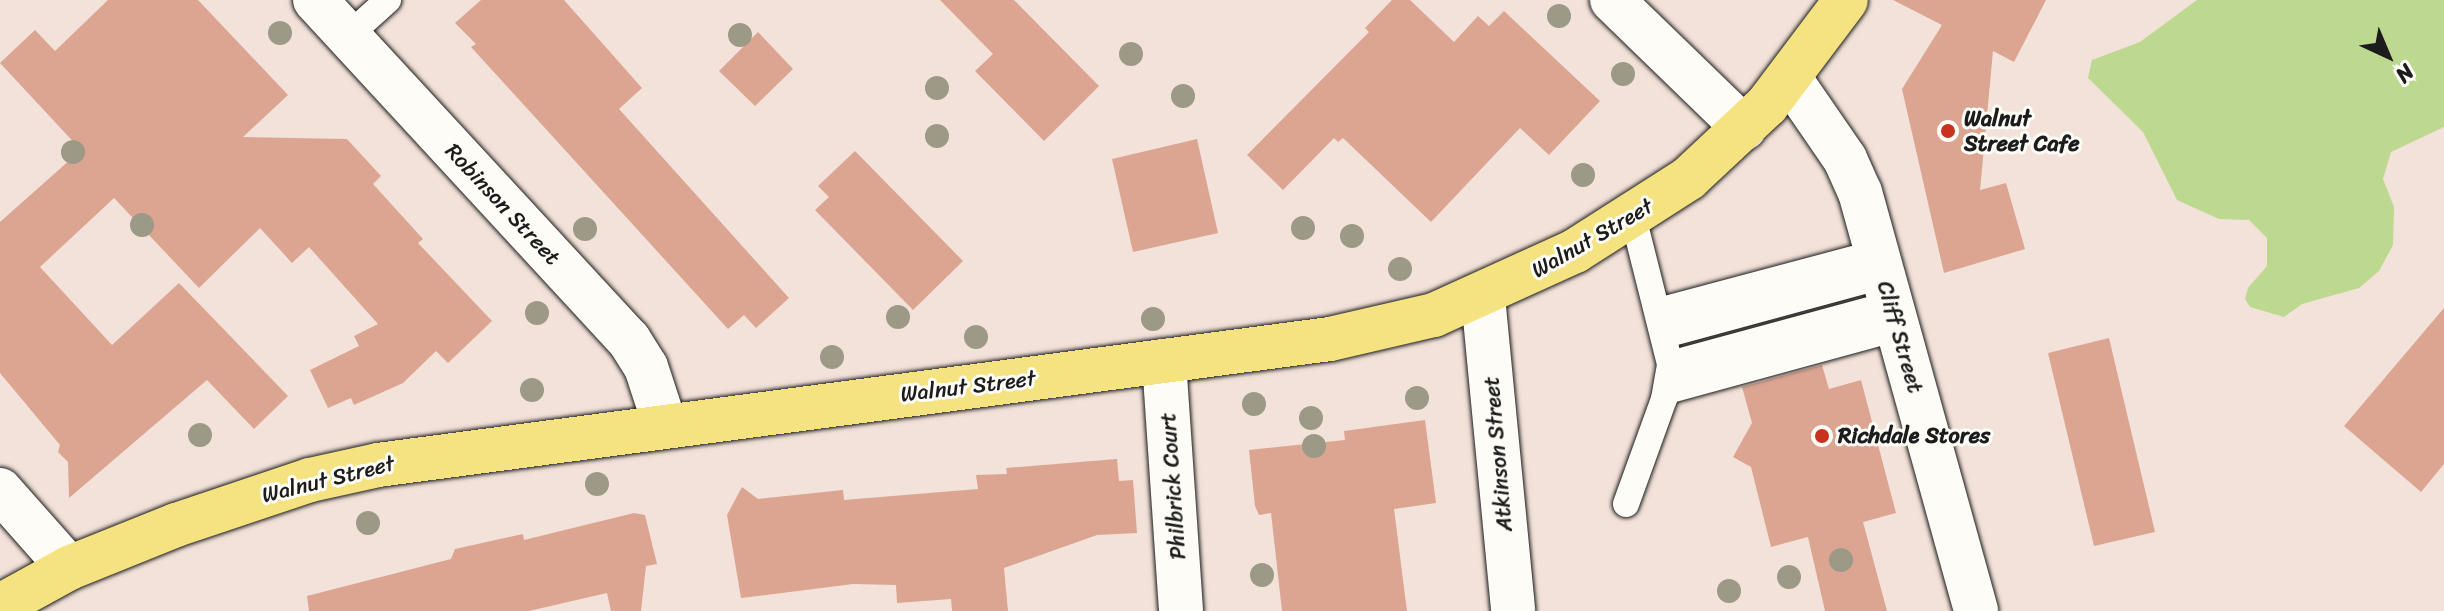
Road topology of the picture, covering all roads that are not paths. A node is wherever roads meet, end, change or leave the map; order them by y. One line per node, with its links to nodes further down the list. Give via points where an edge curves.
1 (315, 0): 5 (street, Robinson Street)
2 (388, 0): 5 (lane)
3 (1612, 0): 7 (street)
4 (1846, 0): 6 (main road, Walnut Street)
5 (348, 36): 15 (street, Robinson Street, via 629,340 646,367)
6 (1790, 79): 7 (main road, Walnut Street); 9 (street, Cliff Street, via 1845,159 1860,192)
7 (1744, 128): 8 (main road, Walnut Street, via 1689,178)
8 (1633, 217): 10 (main road, Walnut Street); 11 (lane)
9 (1887, 290): 11 (lane); 13 (lane); 14 (lane); 22 (street, Cliff Street)
10 (1483, 297): 12 (main road, Walnut Street, via 1367,333); 21 (street, Atkinson Street)
11 (1662, 323): 13 (lane)
12 (1164, 361): 15 (main road, Walnut Street); 20 (street, Philbrick Court)
13 (1670, 364): 14 (lane)
14 (1667, 391): 17 (lane)
15 (665, 425): 18 (main road, Walnut Street, via 462,450 310,480)
16 (0, 490): 18 (street)
17 (1626, 504)
18 (69, 568): 19 (main road, Walnut Street)
19 (0, 606)
20 (1181, 611)
21 (1513, 611)
22 (1976, 611)

